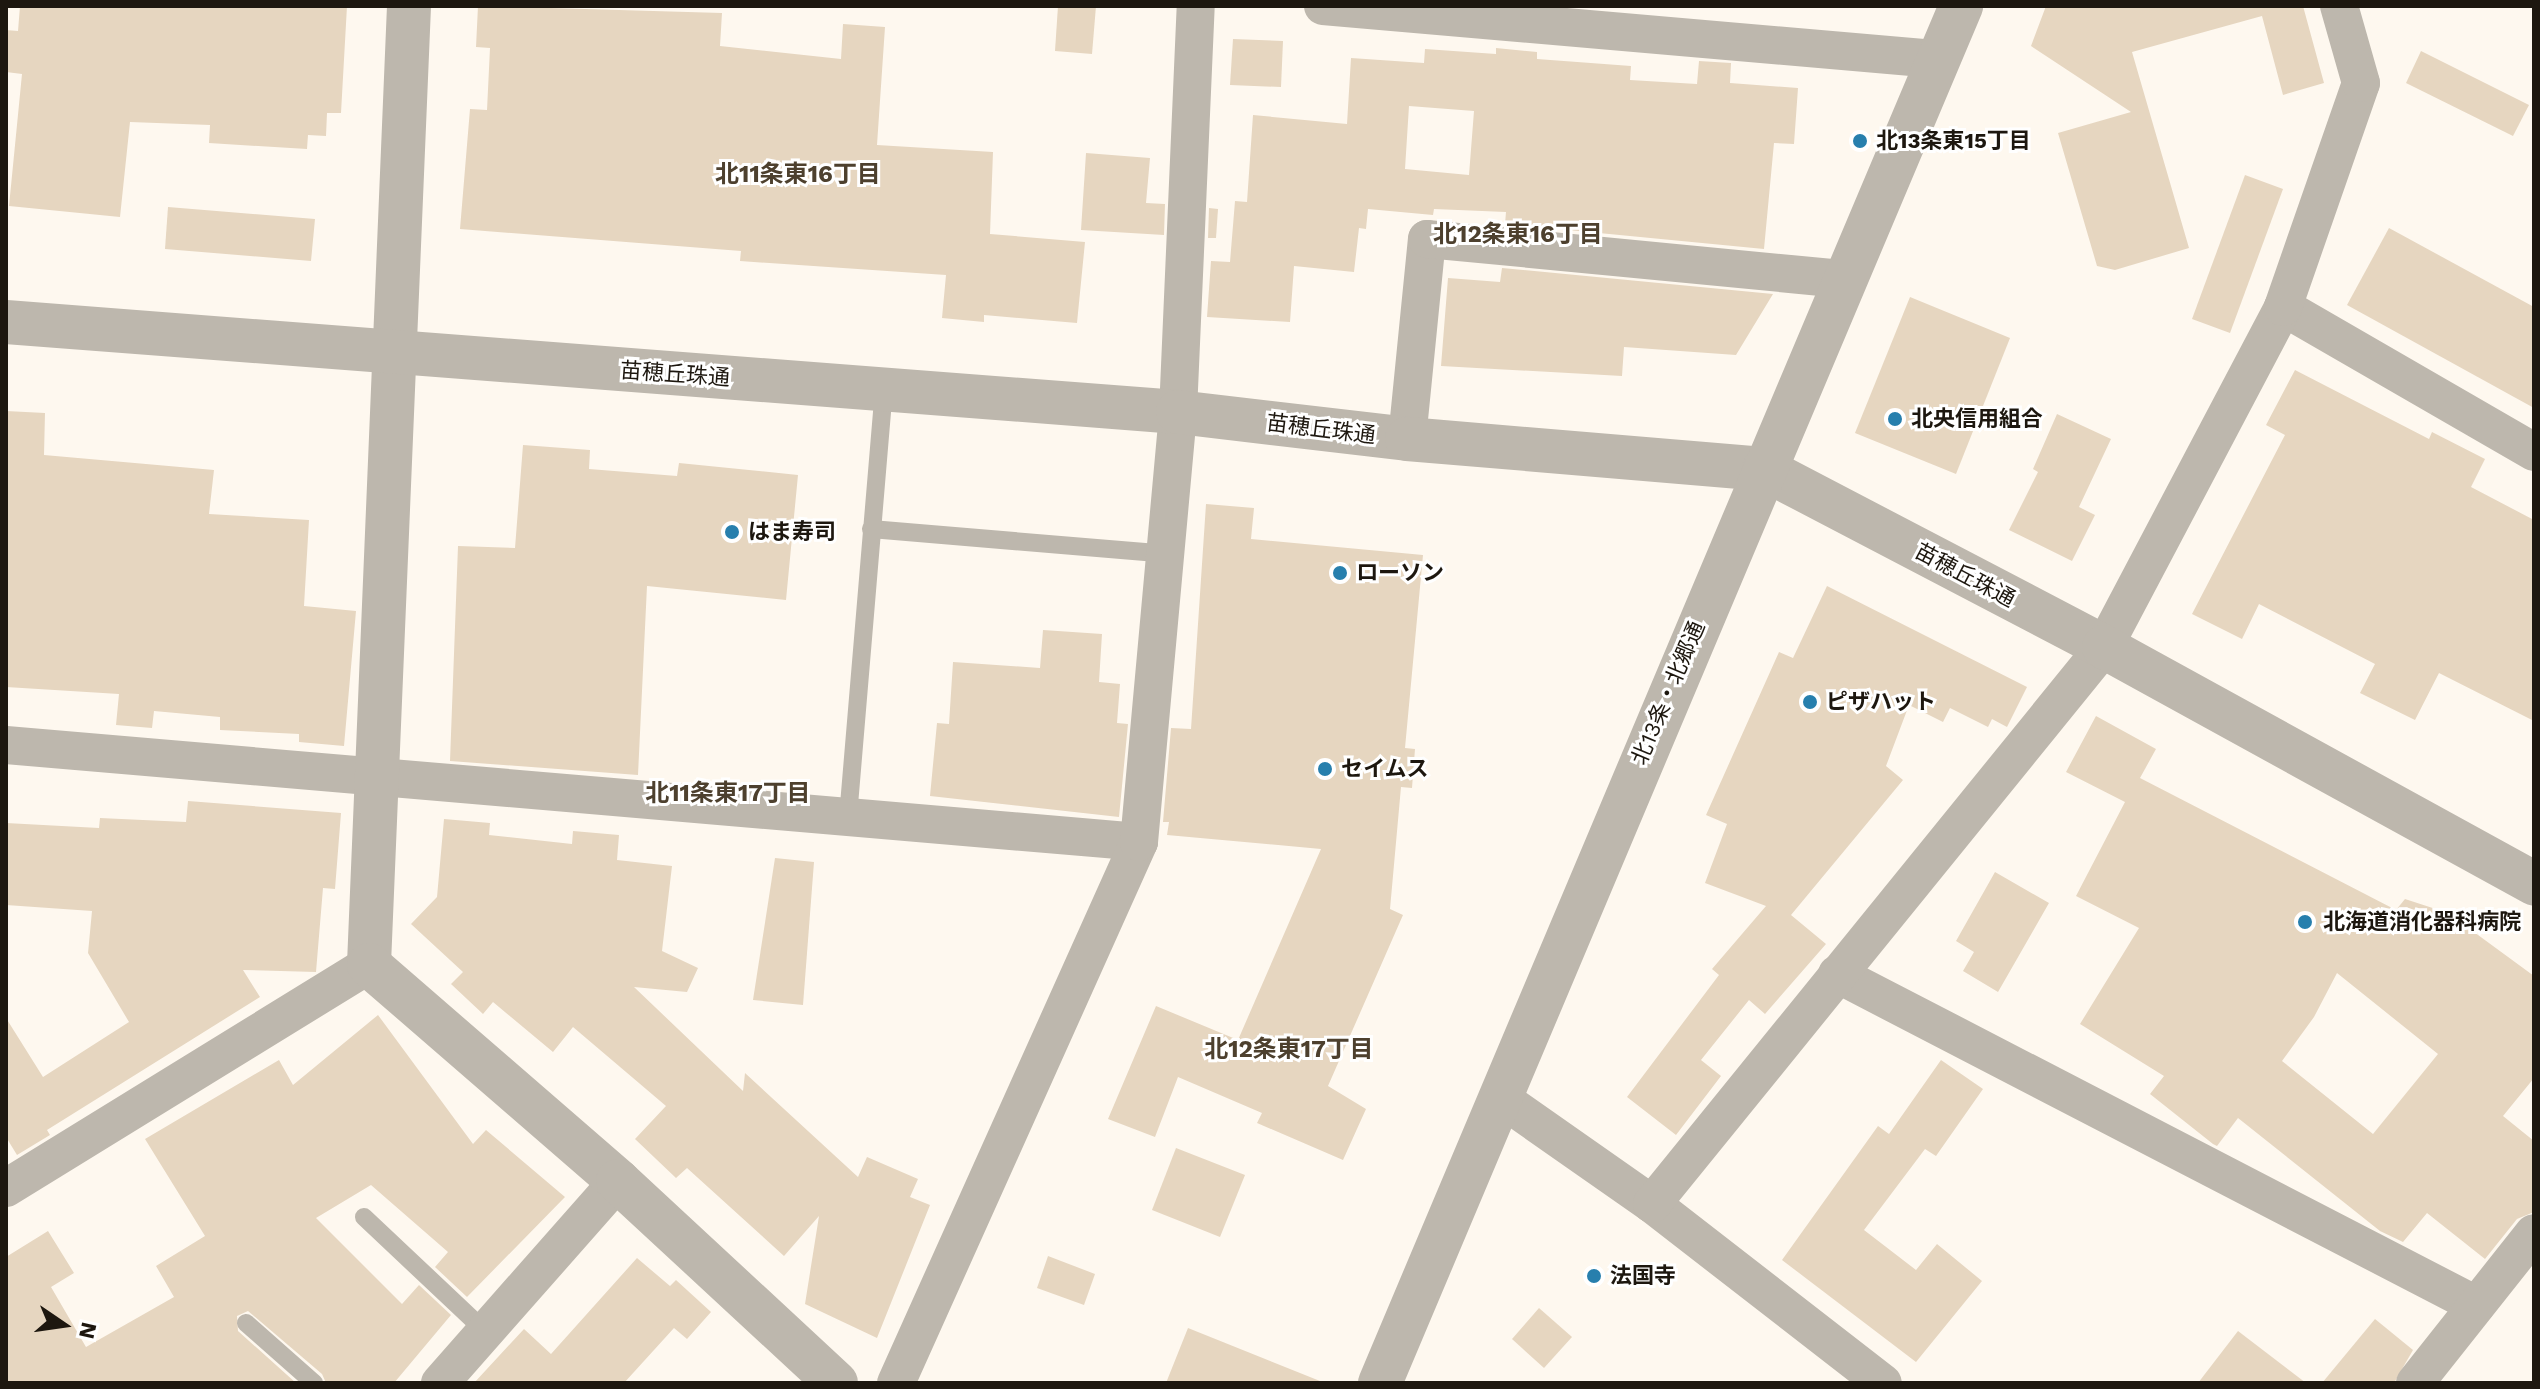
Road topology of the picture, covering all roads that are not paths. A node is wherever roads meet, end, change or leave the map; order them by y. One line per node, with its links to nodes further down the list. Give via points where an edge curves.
1 (409, 6): 11 (street)
2 (1196, 6): 13 (street)
3 (1323, 6): 6 (street)
4 (1961, 6): 7 (street, 北13条・北郷通)
5 (2339, 6): 9 (street, via 2361,83)
6 (1557, 18): 7 (street)
7 (1935, 59): 8 (street, 北13条・北郷通)
8 (1842, 279): 14 (street, via 1427,239); 16 (street, 北13条・北郷通)
9 (2283, 307): 15 (street); 19 (street)
10 (6, 322): 11 (street, 苗穂丘珠通)
11 (395, 354): 12 (street, 苗穂丘珠通); 21 (street)
12 (884, 389): 13 (street, 苗穂丘珠通); 17 (lane)
13 (1178, 412): 14 (street, 苗穂丘珠通); 18 (street)
14 (1407, 439): 16 (street, 苗穂丘珠通)
15 (2534, 452)
16 (1764, 469): 19 (street, 苗穂丘珠通); 27 (street, 北13条・北郷通)
17 (871, 529): 18 (lane); 22 (lane)
18 (1166, 554): 23 (street)
19 (2104, 647): 24 (street, 苗穂丘珠通); 26 (street)
20 (6, 745): 21 (street)
21 (376, 776): 22 (street); 25 (street)
22 (848, 817): 23 (street)
23 (1139, 842): 39 (street)
24 (2534, 883)
25 (369, 965): 28 (street); 29 (street)
26 (1837, 974): 30 (street); 33 (street)
27 (1499, 1097): 30 (street); 40 (street, 北13条・北郷通)
28 (618, 1181): 35 (street); 38 (street)
29 (6, 1188)
30 (1652, 1204): 41 (street)
31 (364, 1217): 35 (lane)
32 (2534, 1233): 33 (street)
33 (2476, 1305): 42 (street)
34 (246, 1323): 36 (lane)
35 (486, 1332): 37 (street)
36 (314, 1383)
37 (440, 1383)
38 (836, 1383)
39 (896, 1383)
40 (1380, 1383)
41 (1883, 1383)
42 (2415, 1383)

